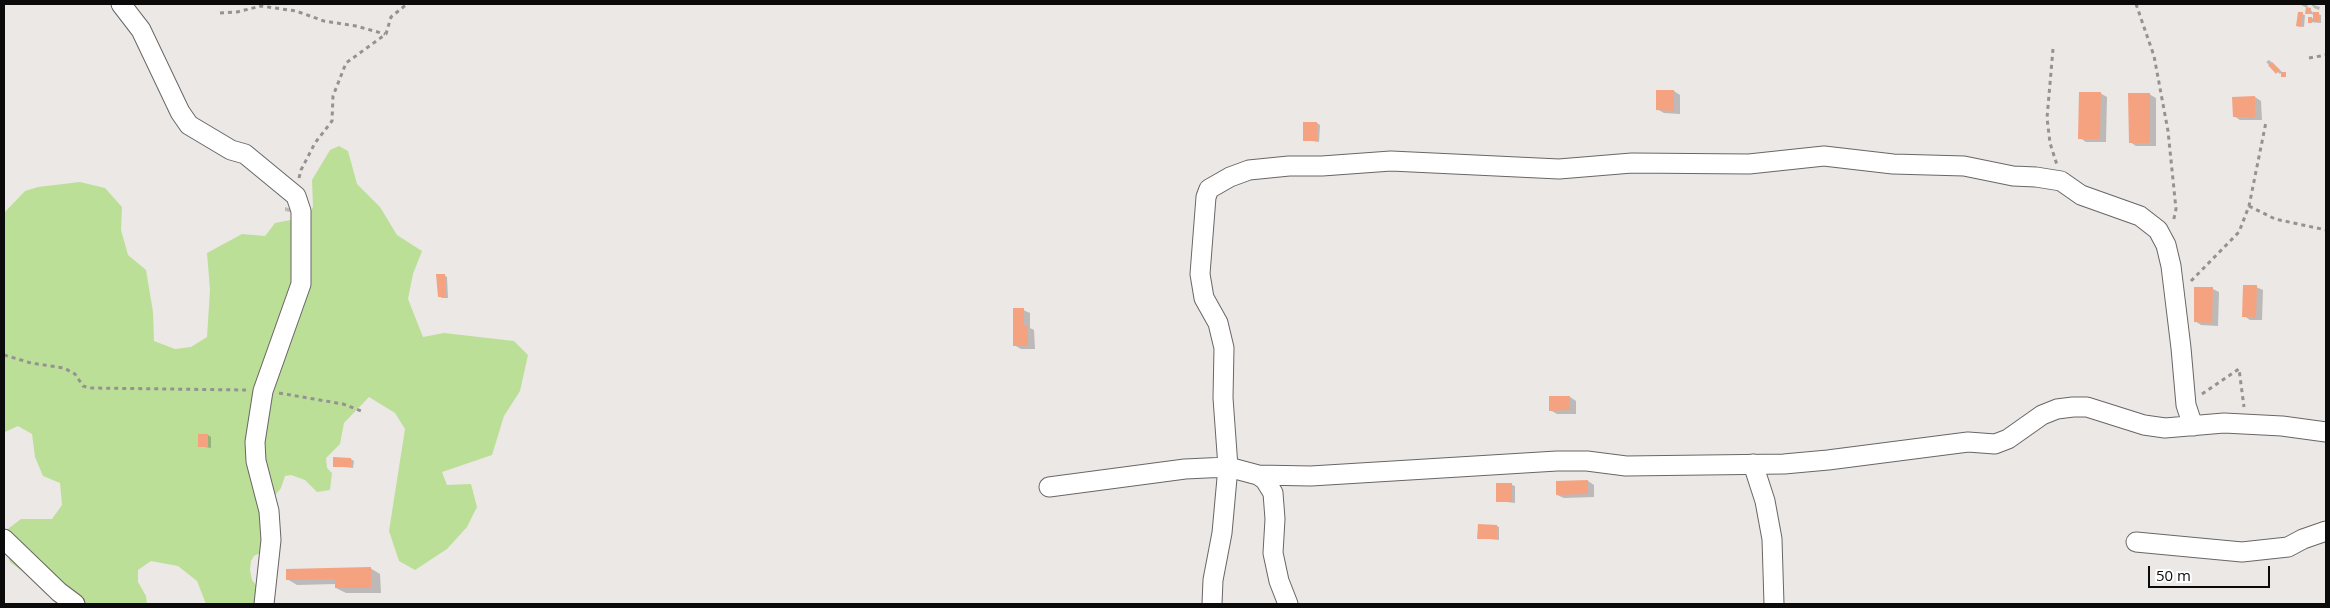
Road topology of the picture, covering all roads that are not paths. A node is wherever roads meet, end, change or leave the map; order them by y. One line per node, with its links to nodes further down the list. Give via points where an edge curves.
1 (121, 4): 12 (street, via 141,30 189,125 245,154 296,196 301,211 301,284 264,391 255,442 256,461 269,511 271,540)
2 (2193, 426): 3 (street, via 2224,423); 4 (street, via 2165,428 2144,425 2087,407 2073,407 2042,416 2008,440 1995,444 1968,442 1828,460); 5 (street, via 2186,405 2171,266 2158,230 2140,216 2081,194 2061,181 1964,166 1893,164 1824,156 1749,164 1632,164 1559,169 1391,161 1249,170 1209,189 1200,274 1204,298 1218,323 1224,348)
3 (2326, 432)
4 (1754, 464): 6 (street, via 1626,466 1587,461 1310,476); 15 (street, via 1772,539)
5 (1228, 467): 6 (street); 7 (street, via 1185,469); 13 (street)
6 (1258, 475): 14 (street, via 1273,493 1273,553)
7 (1049, 487)
8 (2326, 532): 10 (street, via 2288,547 2242,552)
9 (4, 539): 11 (street)
10 (2136, 542)
11 (76, 604)
12 (264, 604)
13 (1212, 604)
14 (1288, 604)
15 (1774, 604)

